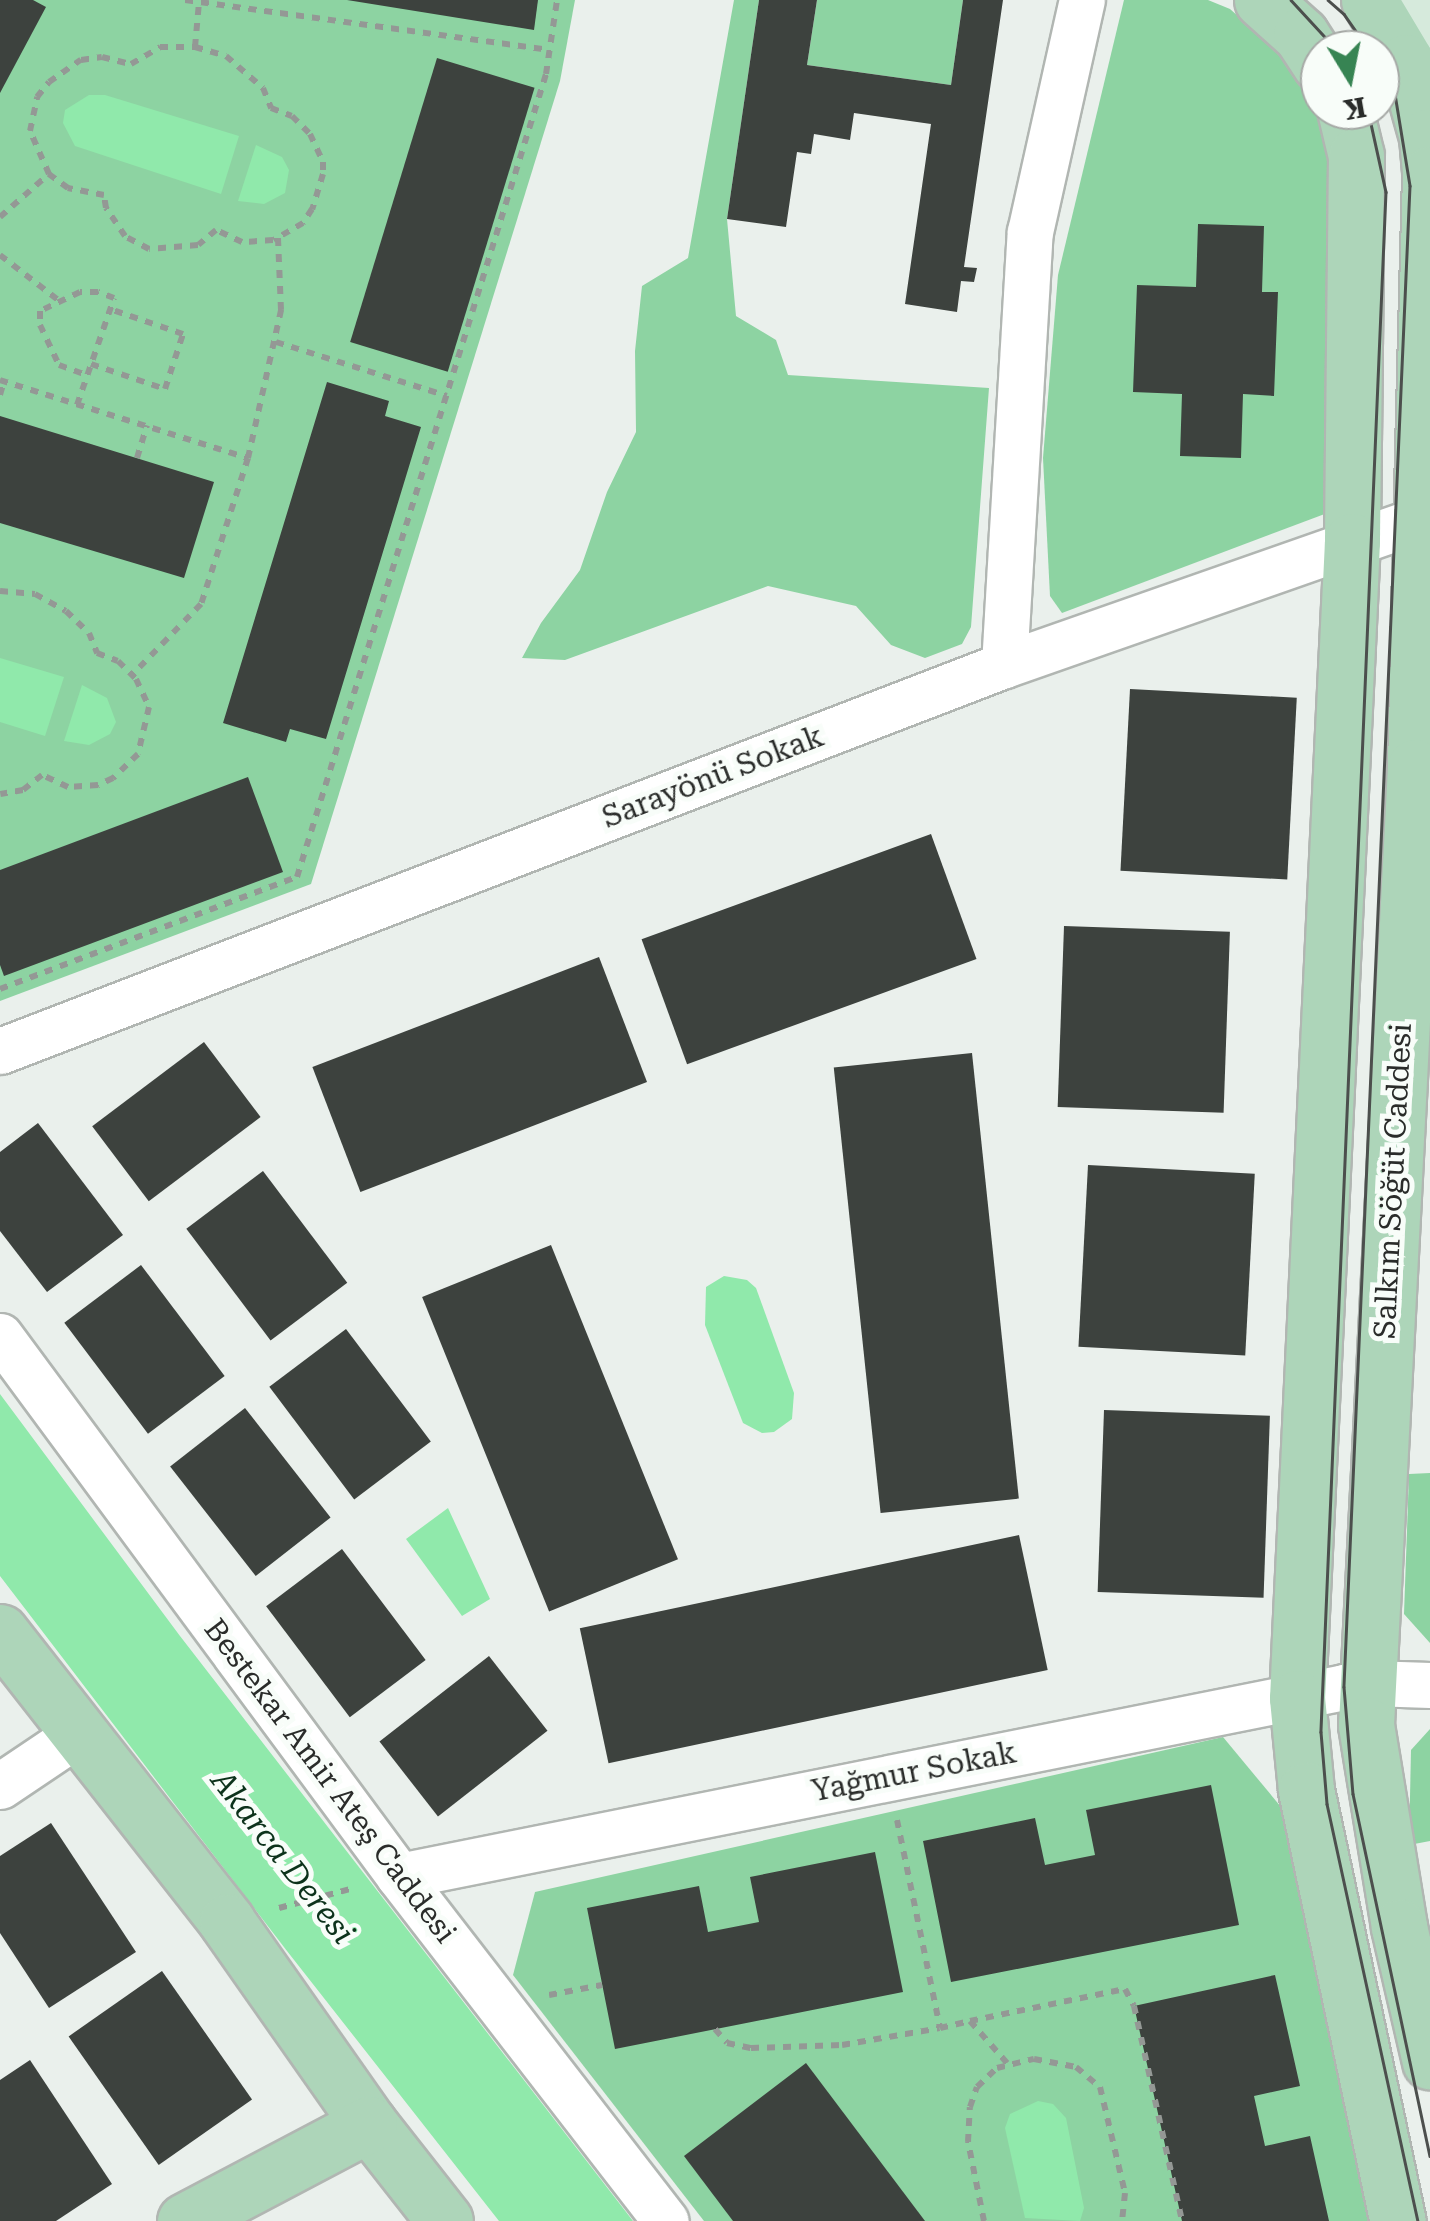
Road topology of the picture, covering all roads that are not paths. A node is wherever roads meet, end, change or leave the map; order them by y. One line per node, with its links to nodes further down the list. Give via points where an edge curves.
1 (1082, 0): 11 (street, via 1030,232)
2 (1369, 0): 6 (main road, Salkım Söğüt Caddesi)
3 (1420, 0): 6 (street)
4 (1271, 2): 5 (main road)
5 (1300, 35)
6 (1411, 78): 8 (main road, Salkım Söğüt Caddesi)
7 (1350, 130): 10 (main road, via 1356,156)
8 (1430, 172): 9 (main road, Salkım Söğüt Caddesi)
9 (1425, 516): 10 (street, Sarayönü Sokak); 12 (main road, Salkım Söğüt Caddesi)
10 (1352, 542): 11 (street, Sarayönü Sokak); 18 (main road)
11 (1004, 665): 13 (street, Sarayönü Sokak)
12 (1423, 768): 16 (main road, Salkım Söğüt Caddesi)
13 (0, 1052)
14 (0, 1336): 21 (street, Bestekar Amir Ateş Caddesi)
15 (0, 1632): 19 (main road)
16 (1367, 1683): 17 (street, Yağmur Sokak); 18 (street, Yağmur Sokak); 22 (main road, Salkım Söğüt Caddesi, via 1373,1790)
17 (1430, 1685)
18 (1297, 1698): 21 (street, Yağmur Sokak); 27 (main road, via 1306,1790)
19 (79, 1733): 20 (street); 23 (main road, via 227,1922)
20 (0, 1786)
21 (399, 1876): 26 (street, Bestekar Amir Ateş Caddesi)
22 (1430, 2061)
23 (369, 2124): 24 (main road); 25 (main road)
24 (186, 2221)
25 (445, 2221)
26 (666, 2221)
27 (1398, 2221)

